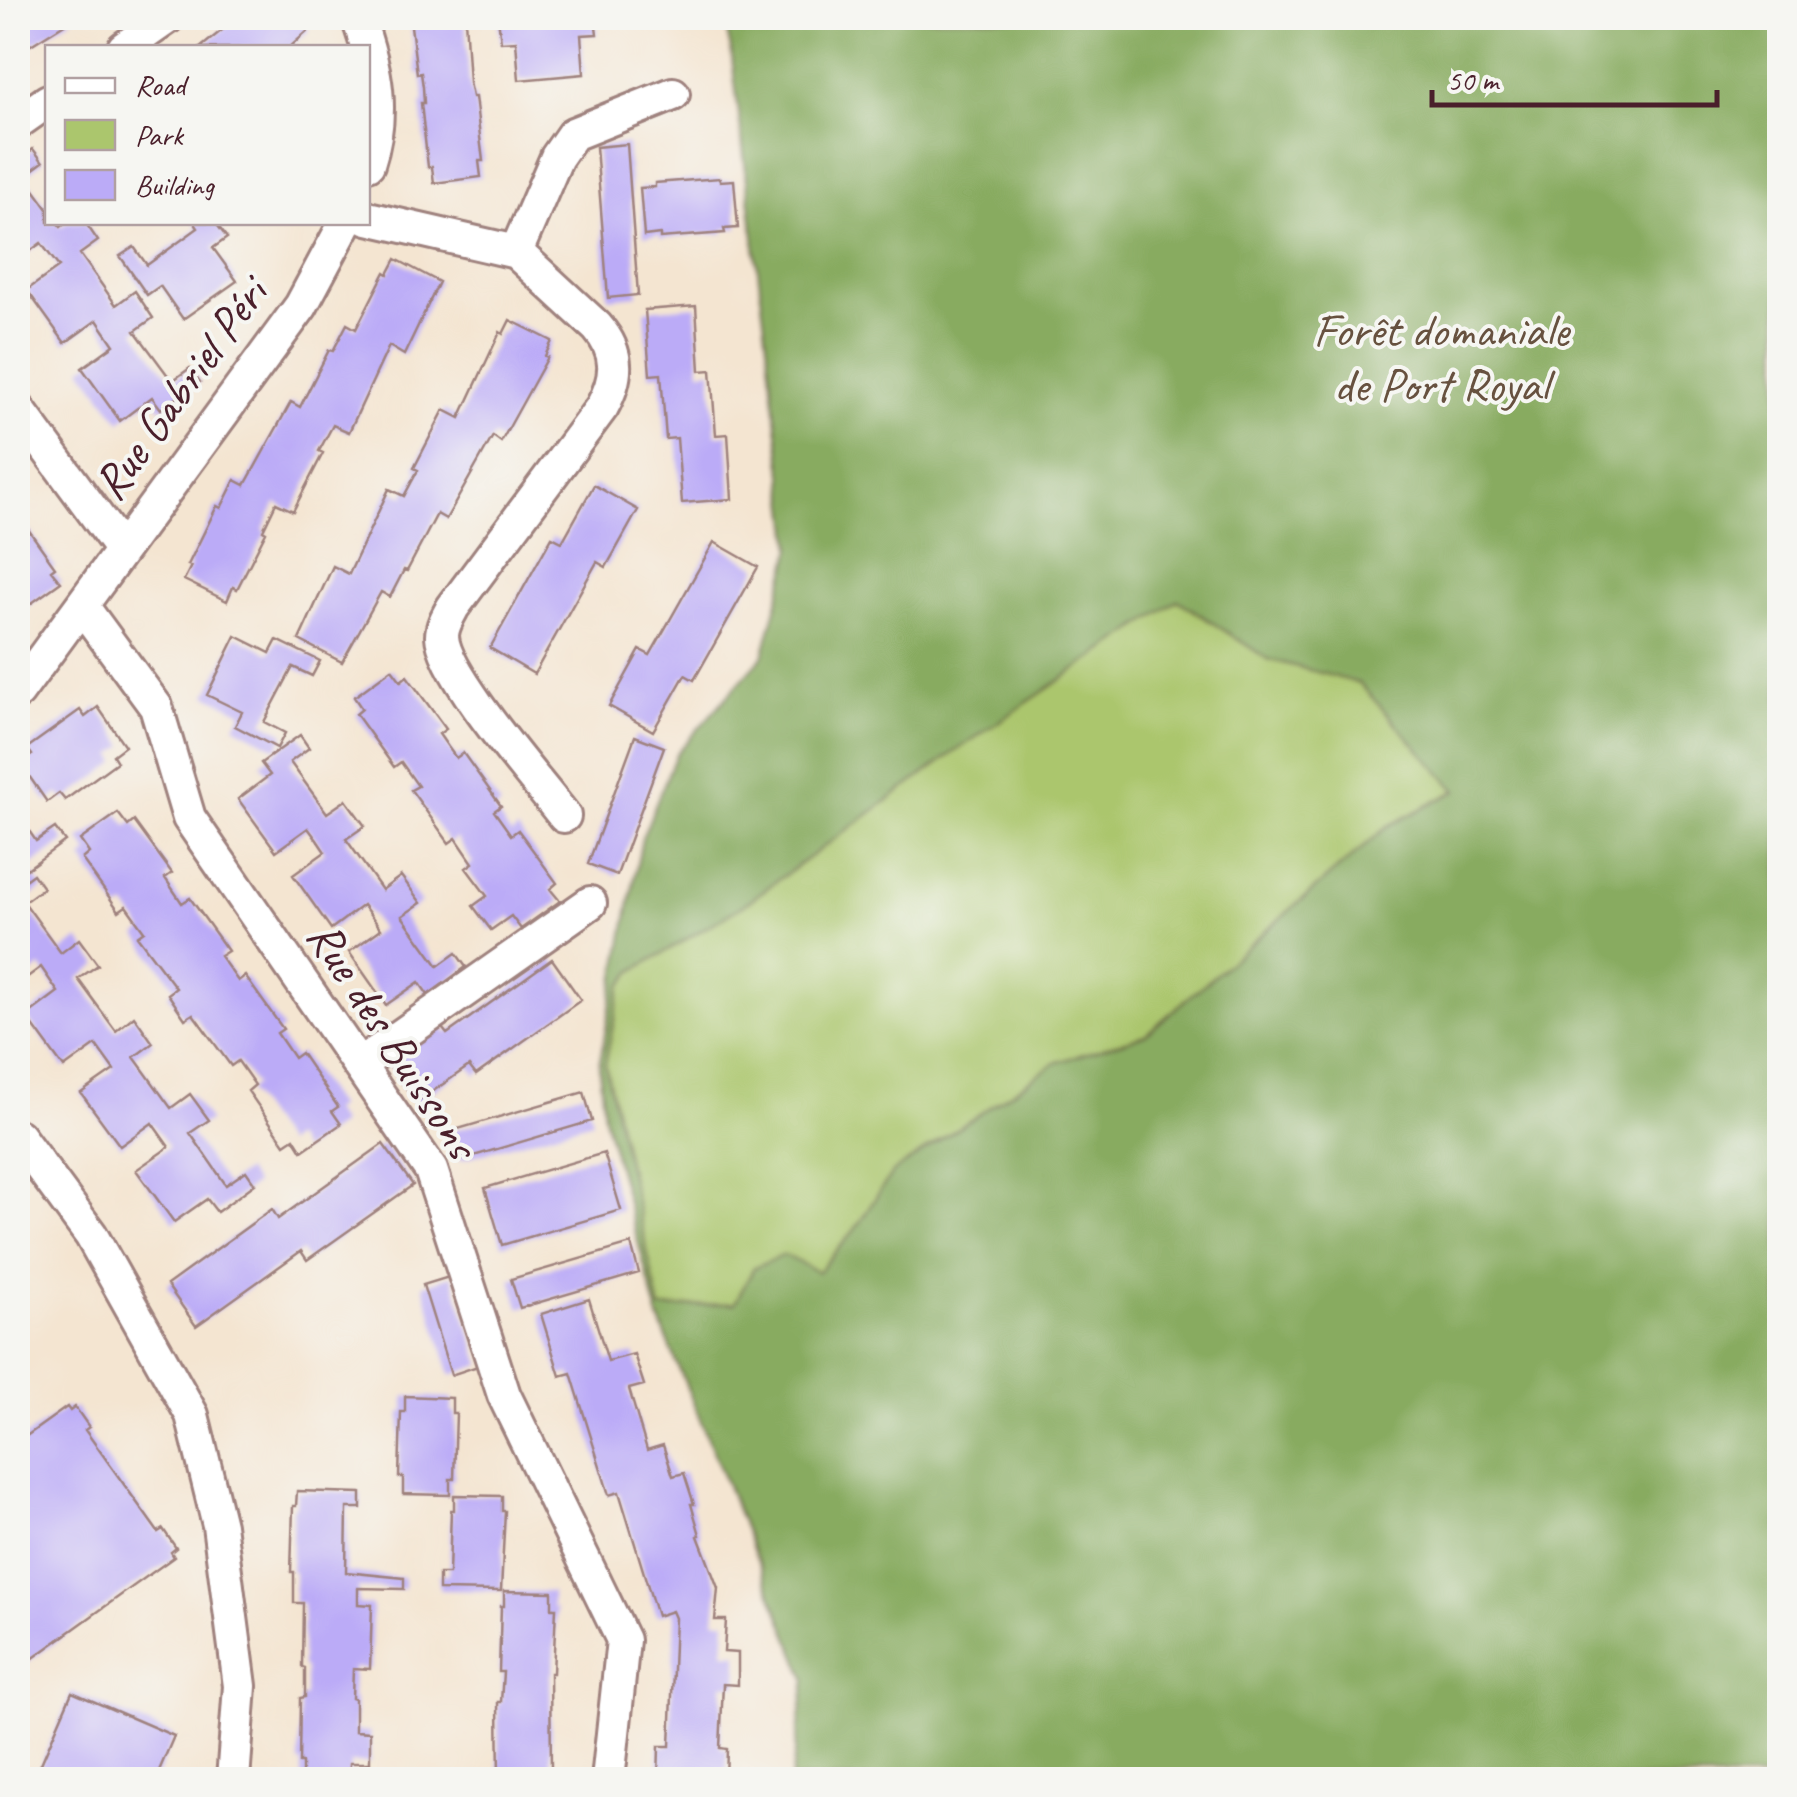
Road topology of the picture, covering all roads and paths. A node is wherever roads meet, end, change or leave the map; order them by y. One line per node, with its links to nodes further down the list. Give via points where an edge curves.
1 (167, 18): 3 (street)
2 (358, 18): 4 (street)
3 (128, 45)
4 (367, 45)
5 (370, 52): 9 (street, via 376,138)
6 (673, 94): 12 (street, via 573,134)
7 (45, 103): 8 (street)
8 (18, 122)
9 (370, 158)
10 (370, 218): 12 (street)
11 (344, 225): 14 (street, Rue Gabriel Péri, via 301,306)
12 (516, 252): 17 (street, via 608,340 616,372 602,407 452,607 442,637 462,682)
13 (18, 409): 14 (street)
14 (121, 549): 15 (street, Rue Gabriel Péri)
15 (82, 606): 16 (street, Rue Gabriel Péri); 19 (street, Rue des Buissons, via 156,707 189,818)
16 (18, 692)
17 (564, 816)
18 (590, 903): 19 (street)
19 (359, 1065): 22 (street, Rue des Buissons, via 431,1170 504,1396 623,1640)
20 (18, 1136): 21 (street, via 91,1235 192,1415 219,1525 240,1686)
21 (232, 1780)
22 (608, 1780)

